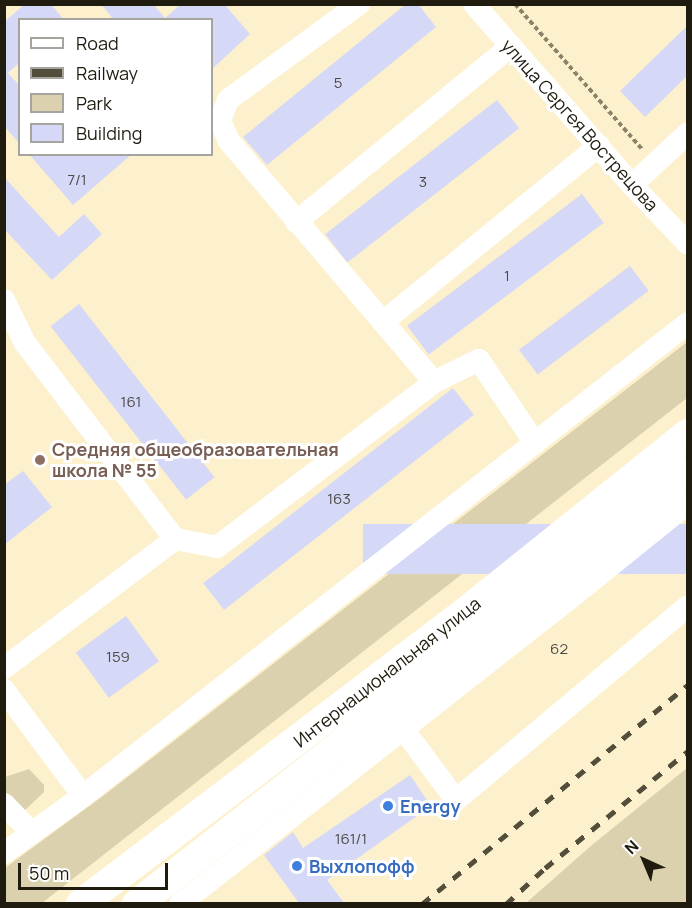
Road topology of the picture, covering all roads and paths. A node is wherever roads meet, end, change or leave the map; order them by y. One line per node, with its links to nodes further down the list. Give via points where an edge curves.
1 (359, 4): 4 (street)
2 (474, 4): 5 (street, улица Сергея Вострецова)
3 (515, 4): 8 (path)
4 (332, 12): 10 (street, via 228,100 220,122 229,141)
5 (511, 46): 7 (street, улица Сергея Вострецова); 10 (street)
6 (687, 133): 8 (street)
7 (599, 146): 9 (street, улица Сергея Вострецова); 13 (street)
8 (655, 164): 9 (street)
9 (632, 185): 11 (street, улица Сергея Вострецова)
10 (296, 222): 13 (street)
11 (687, 244)
12 (4, 300): 20 (street, via 25,343)
13 (383, 322): 15 (street)
14 (687, 323): 17 (street)
15 (434, 382): 17 (street, via 479,360); 20 (street, via 217,547)
16 (687, 434): 29 (main road, Интернациональная улица, via 473,606)
17 (535, 443): 25 (street)
18 (687, 471): 30 (main road, Интернациональная улица)
19 (687, 502): 24 (street)
20 (175, 539): 22 (street)
21 (687, 606): 24 (street, via 456,800)
22 (4, 668)
23 (4, 690): 25 (street)
24 (404, 730): 31 (street)
25 (83, 796): 27 (street)
26 (4, 804): 27 (street)
27 (32, 833): 28 (street)
28 (4, 853)
29 (81, 903)
30 (137, 903)
31 (180, 903)

